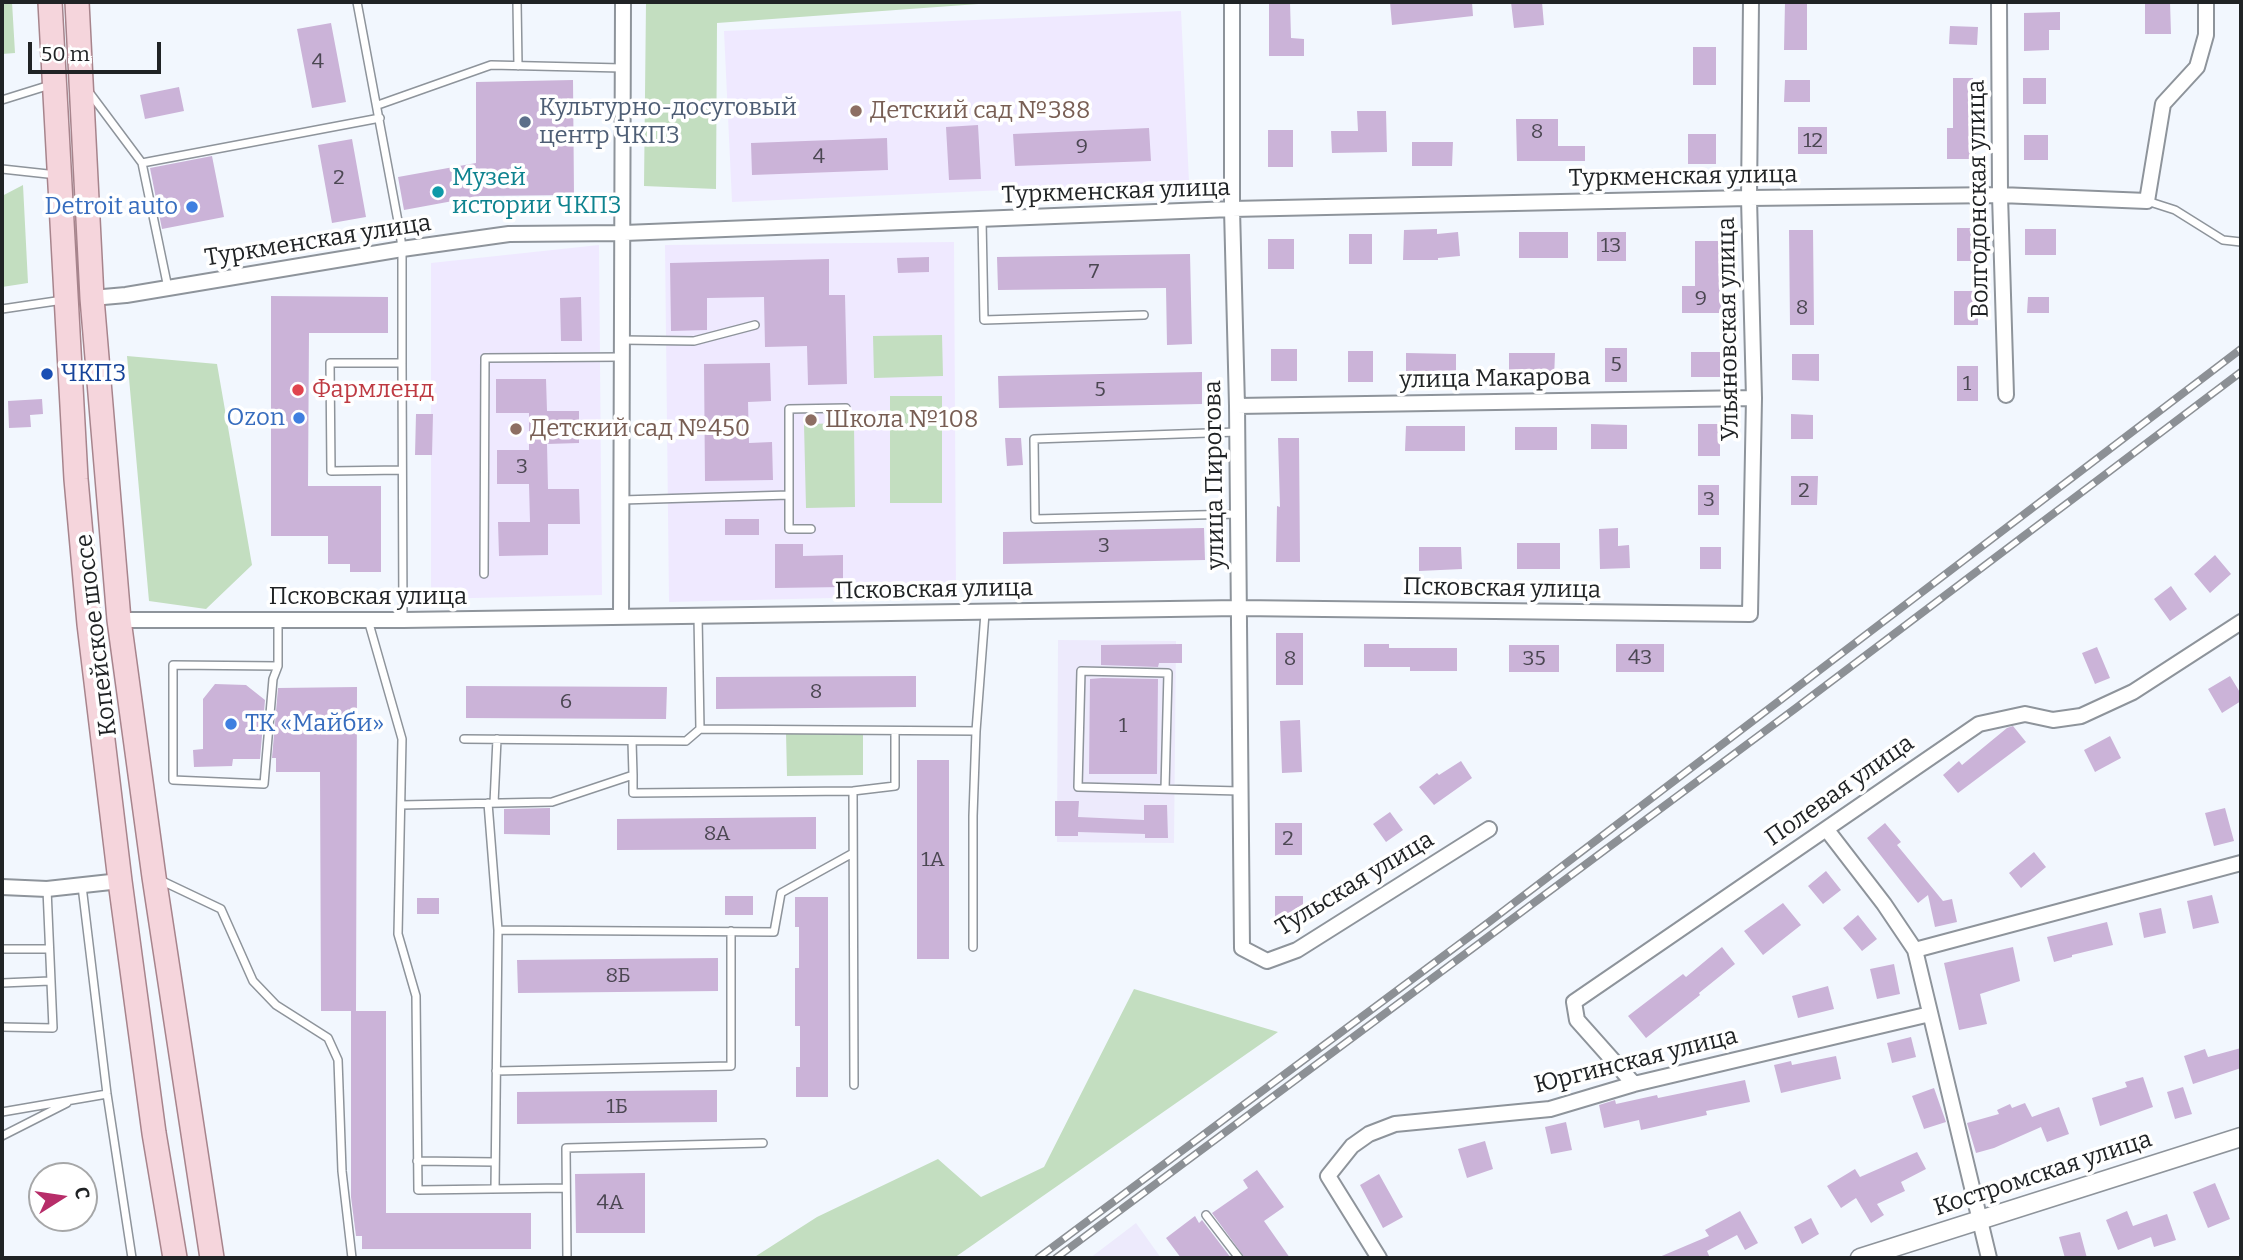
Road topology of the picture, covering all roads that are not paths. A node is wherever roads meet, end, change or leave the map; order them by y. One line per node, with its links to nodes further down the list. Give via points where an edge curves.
1 (50, 2): 13 (main road, Копейское шоссе)
2 (77, 2): 12 (main road, Копейское шоссе)
3 (357, 2): 15 (lane)
4 (517, 2): 10 (lane)
5 (623, 2): 11 (street)
6 (1232, 2): 23 (street, улица Пирогова)
7 (1751, 2): 21 (street, Ульяновская улица)
8 (2000, 2): 20 (street, Волгодонская улица)
9 (2206, 2): 22 (street, via 2206,35 2197,67 2163,104)
10 (518, 66): 11 (lane); 15 (lane, via 491,65)
11 (623, 68): 25 (street)
12 (81, 81): 17 (lane); 29 (main road, Копейское шоссе)
13 (54, 83): 14 (lane); 19 (main road, Копейское шоссе)
14 (2, 100)
15 (378, 104): 16 (lane)
16 (380, 118): 17 (lane); 27 (lane)
17 (142, 163): 28 (lane)
18 (2, 169): 19 (lane)
19 (59, 175): 30 (main road, Копейское шоссе)
20 (2000, 195): 21 (street, Туркменская улица); 22 (street, Туркменская улица); 37 (street, Волгодонская улица)
21 (1749, 198): 23 (street, Туркменская улица); 38 (street, Ульяновская улица)
22 (2147, 201): 26 (lane, via 2175,211 2223,240)
23 (1232, 209): 24 (street, Туркменская улица); 39 (street, улица Пирогова)
24 (982, 220): 25 (street, Туркменская улица); 32 (lane, via 984,320)
25 (624, 233): 27 (street, Туркменская улица, via 509,234); 34 (street)
26 (2241, 242)
27 (402, 249): 28 (street, Туркменская улица); 36 (lane)
28 (168, 288): 29 (street, Туркменская улица)
29 (92, 298): 30 (main road); 53 (main road, Копейское шоссе)
30 (65, 300): 31 (lane); 76 (main road, Копейское шоссе, via 88,612)
31 (2, 309)
32 (1144, 315)
33 (755, 325): 34 (lane, via 694,341)
34 (622, 340): 35 (street)
35 (622, 357): 44 (street); 47 (lane, via 485,358)
36 (402, 363): 42 (lane); 42 (lane, via 330,363 330,390 331,471)
37 (2006, 395)
38 (1754, 398): 39 (street, улица Макарова); 50 (street, Ульяновская улица)
39 (1237, 406): 41 (street, улица Пирогова)
40 (846, 408): 43 (lane, via 789,409)
41 (1237, 432): 45 (street, улица Пирогова); 45 (lane, via 1034,439 1035,519)
42 (402, 470): 56 (lane)
43 (789, 495): 44 (lane); 46 (lane, via 789,529)
44 (622, 500): 52 (street)
45 (1238, 514): 48 (street, улица Пирогова)
46 (811, 529)
47 (484, 574)
48 (1239, 608): 49 (street, Псковская улица); 50 (street, Псковская улица); 68 (street, улица Пирогова)
49 (985, 613): 51 (street, Псковская улица); 61 (lane)
50 (1750, 614)
51 (698, 616): 52 (street, Псковская улица); 59 (lane)
52 (621, 617): 56 (street, Псковская улица)
53 (119, 620): 54 (street, Псковская улица); 75 (main road, Копейское шоссе)
54 (278, 620): 55 (street, Псковская улица); 58 (lane)
55 (367, 620): 56 (street, Псковская улица); 70 (lane, via 402,739)
56 (403, 620)
57 (2241, 622): 72 (street, Полевая улица, via 2133,692 2081,716 2053,720 2025,714 1979,724)
58 (278, 666): 58 (lane, via 264,784 173,780 173,666)
59 (701, 729): 60 (lane); 64 (lane, via 686,741)
60 (895, 731): 61 (lane); 67 (lane, via 895,786)
61 (976, 731): 82 (lane)
62 (464, 739): 63 (lane)
63 (496, 740): 64 (lane); 69 (lane)
64 (632, 741): 65 (lane)
65 (633, 775): 67 (lane, via 633,793); 69 (lane, via 552,802)
66 (1165, 789): 66 (lane, via 1078,787 1080,671 1168,673); 68 (lane)
67 (853, 791): 73 (lane)
68 (1240, 791): 83 (street, улица Пирогова)
69 (491, 803): 70 (lane); 80 (lane)
70 (401, 805): 100 (lane, via 398,934 416,996)
71 (1489, 829): 83 (street, Тульская улица, via 1297,950 1267,961)
72 (1827, 830): 86 (street); 92 (street, Полевая улица, via 1574,1002 1577,1020)
73 (853, 853): 81 (lane, via 781,892 774,932); 93 (lane)
74 (2241, 863): 86 (street)
75 (154, 877): 76 (main road); 108 (main road, Копейское шоссе); 109 (lane, via 221,909 253,981 276,1006 328,1038 338,1060 342,1171)
76 (120, 881): 77 (street); 107 (main road, Копейское шоссе)
77 (82, 885): 79 (street); 94 (lane)
78 (2, 887): 79 (street)
79 (47, 889): 85 (lane)
80 (498, 930): 81 (lane); 91 (lane)
81 (731, 931): 91 (lane, via 731,1066)
82 (973, 947)
83 (1242, 948)
84 (2, 949): 85 (lane)
85 (49, 950): 87 (lane)
86 (1915, 950): 89 (street)
87 (50, 981): 88 (lane); 90 (lane, via 53,1028)
88 (2, 983)
89 (1930, 1014): 92 (street, Юргинская улица); 105 (street)
90 (2, 1027)
91 (496, 1071): 101 (lane)
92 (1634, 1084): 112 (street, Юргинская улица, via 1550,1109 1395,1124 1352,1146 1328,1176)
93 (854, 1085)
94 (107, 1094): 95 (lane); 106 (lane)
95 (73, 1100): 96 (lane); 97 (lane)
96 (2, 1112)
97 (2, 1136)
98 (2241, 1137): 105 (street, Костромская улица)
99 (763, 1143): 102 (lane, via 566,1148)
100 (417, 1161): 101 (lane); 103 (lane, via 418,1190)
101 (495, 1162): 103 (lane)
102 (565, 1188): 103 (lane); 110 (lane)
103 (495, 1189)
104 (1206, 1215): 111 (lane)
105 (1978, 1220): 113 (street, Костромская улица); 114 (street)
106 (132, 1258)
107 (175, 1258)
108 (212, 1258)
109 (352, 1258)
110 (567, 1258)
111 (1239, 1258)
112 (1379, 1258)
113 (1860, 1258)
114 (1989, 1258)

